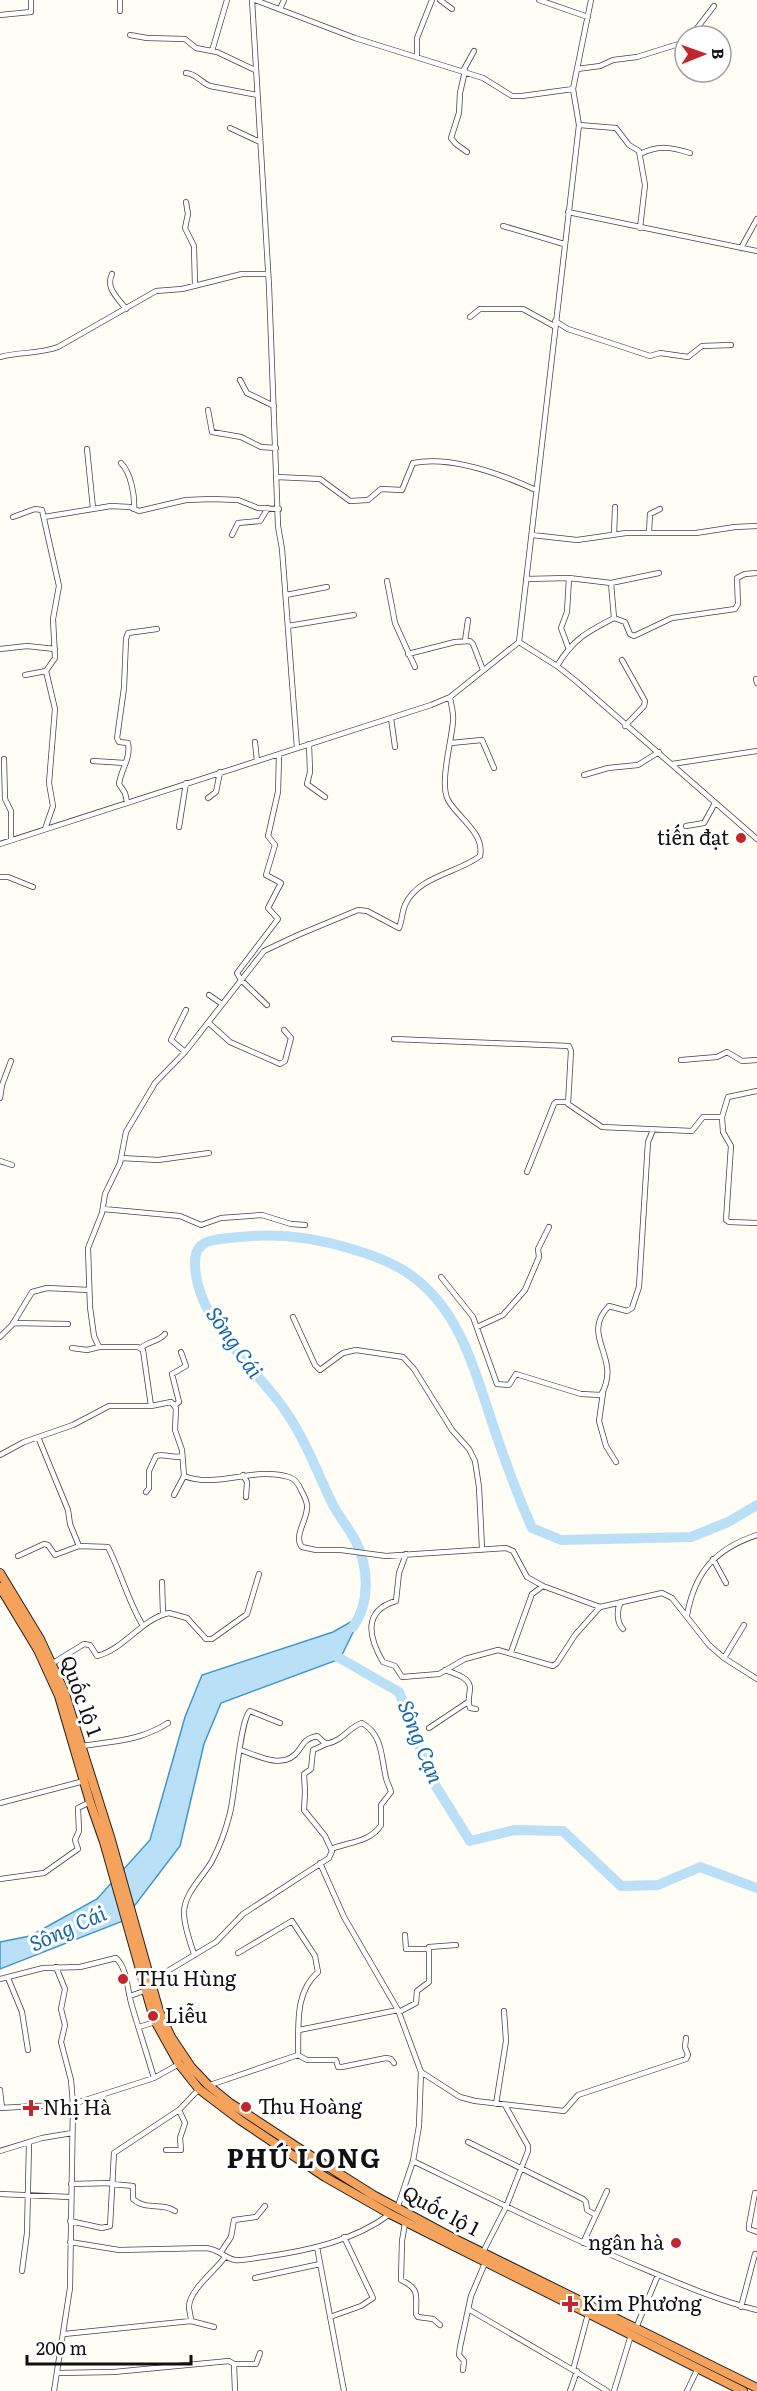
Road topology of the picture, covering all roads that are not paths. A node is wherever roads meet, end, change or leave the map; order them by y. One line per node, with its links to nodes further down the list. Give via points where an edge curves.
1 (120, 0): 13 (street)
2 (227, 0): 19 (street)
3 (253, 0): 11 (street); 23 (street)
4 (284, 0): 11 (street)
5 (432, 0): 21 (street, via 417,38)
6 (440, 0): 12 (street)
7 (539, 0): 15 (street)
8 (591, 0): 15 (street)
9 (31, 1): 14 (street, via 32,12)
10 (714, 6): 16 (street)
11 (280, 9): 21 (street, via 355,38)
12 (452, 9)
13 (120, 11)
14 (0, 15)
15 (588, 17): 22 (street)
16 (700, 24)
17 (130, 35): 19 (street, via 185,39 196,48)
18 (673, 46): 22 (street)
19 (212, 51): 23 (street)
20 (474, 51): 24 (street)
21 (417, 55): 24 (street)
22 (577, 69): 26 (street)
23 (255, 70): 27 (street)
24 (464, 71): 26 (street, via 517,96); 31 (street, via 459,113 451,138)
25 (186, 73): 27 (street, via 210,86)
26 (573, 89): 28 (street)
27 (257, 95): 30 (street)
28 (579, 125): 33 (street, via 616,128); 35 (street)
29 (230, 128): 30 (street)
30 (260, 141): 43 (street)
31 (467, 152)
32 (690, 153): 33 (street, via 660,147)
33 (640, 154): 38 (street, via 645,185)
34 (186, 202): 44 (street, via 184,226 194,246)
35 (568, 212): 38 (street); 39 (street)
36 (757, 219): 40 (street)
37 (503, 226): 39 (street)
38 (640, 228): 40 (street)
39 (564, 244): 47 (street)
40 (741, 248): 41 (street)
41 (757, 251)
42 (112, 274): 45 (street, via 110,289)
43 (268, 276): 44 (street, via 242,274); 51 (street)
44 (195, 286): 45 (street, via 156,291)
45 (126, 309): 49 (street, via 58,347)
46 (470, 317): 47 (street, via 480,309 519,309)
47 (555, 323): 48 (street, via 654,356 660,353 688,357 702,346); 57 (street)
48 (731, 345)
49 (0, 357)
50 (240, 380): 51 (street, via 247,393)
51 (274, 406): 53 (street)
52 (208, 410): 53 (street, via 212,432)
53 (276, 448): 56 (street)
54 (87, 449): 59 (street)
55 (121, 464): 62 (street, via 128,475)
56 (278, 477): 57 (street, via 320,479 347,500 366,500 379,490 402,490 412,464 450,464 499,474); 61 (street)
57 (536, 490): 69 (street)
58 (615, 507): 70 (street)
59 (93, 508): 62 (street); 65 (street)
60 (268, 508): 61 (street); 62 (street, via 238,500 212,499); 68 (street, via 260,521 238,523)
61 (279, 508): 78 (street)
62 (134, 509)
63 (660, 509): 67 (street, via 650,514)
64 (13, 517): 65 (street, via 38,508)
65 (44, 517): 88 (street, via 59,586 53,619)
66 (757, 526): 67 (street, via 696,533)
67 (649, 533): 70 (street)
68 (232, 535)
69 (532, 535): 70 (street, via 570,540); 74 (street)
70 (614, 535)
71 (659, 573): 76 (street)
72 (757, 573): 80 (street, via 736,578 738,604 732,610 684,614 634,636 625,622)
73 (569, 578): 74 (street); 76 (street); 86 (street, via 568,606 561,628)
74 (526, 579): 85 (street)
75 (387, 581): 89 (street, via 395,623)
76 (611, 583): 80 (street)
77 (327, 587): 78 (street)
78 (286, 595): 82 (street)
79 (354, 615): 82 (street)
80 (614, 618): 86 (street)
81 (468, 620): 84 (street)
82 (288, 626): 103 (street)
83 (157, 629): 110 (street, via 126,635 117,738 129,745 129,759)
84 (465, 640): 89 (street); 93 (street, via 473,644)
85 (519, 642): 91 (street); 93 (street)
86 (568, 647): 91 (street)
87 (0, 649): 88 (street, via 27,646)
88 (55, 650): 94 (street, via 55,660)
89 (408, 654): 92 (street)
90 (622, 660): 98 (street, via 645,701)
91 (557, 666): 98 (street)
92 (415, 667)
93 (483, 670): 96 (street)
94 (46, 671): 95 (street); 122 (street, via 55,709 49,783 53,806)
95 (25, 675)
96 (450, 697): 97 (street); 100 (street)
97 (391, 718): 101 (street); 102 (street)
98 (626, 726): 105 (street)
99 (255, 742): 109 (street)
100 (451, 743): 112 (street, via 482,740); 128 (street, via 446,765 447,794 477,837 480,856 437,876 411,897 400,927 358,910 268,948)
101 (309, 744): 103 (street); 116 (street, via 307,784)
102 (395, 747)
103 (297, 748): 106 (street)
104 (757, 751): 111 (street)
105 (659, 753): 111 (street); 114 (street, via 638,765)
106 (279, 755): 109 (street); 128 (street, via 278,792 268,836 275,845 266,875 280,883 267,908 278,920 238,971)
107 (4, 759): 124 (street)
108 (93, 761): 110 (street)
109 (257, 761): 113 (street)
110 (125, 763): 118 (street, via 119,784)
111 (672, 764): 119 (street)
112 (494, 768)
113 (220, 772): 115 (street); 117 (street, via 216,792)
114 (584, 775)
115 (186, 783): 118 (street); 121 (street)
116 (325, 797)
117 (208, 798)
118 (127, 802): 122 (street)
119 (715, 803): 120 (street, via 704,823); 123 (street)
120 (686, 826)
121 (179, 827)
122 (45, 829): 124 (street)
123 (757, 839)
124 (11, 840): 125 (street)
125 (0, 844)
126 (0, 877): 127 (street)
127 (33, 887)
128 (239, 978): 130 (street); 131 (street)
129 (209, 995): 130 (street)
130 (221, 1003): 133 (street)
131 (267, 1005)
132 (186, 1010): 136 (street, via 171,1040)
133 (209, 1023): 134 (street, via 230,1042 280,1064 285,1061 291,1041); 136 (street)
134 (284, 1030)
135 (394, 1039): 142 (street, via 569,1046)
136 (185, 1052): 146 (street, via 155,1083 126,1132)
137 (681, 1060): 138 (street, via 717,1057 727,1052 742,1061)
138 (757, 1060)
139 (11, 1061): 141 (street)
140 (757, 1091): 143 (street, via 728,1097)
141 (1, 1095)
142 (568, 1102): 144 (street, via 600,1127); 149 (street, via 554,1104)
143 (722, 1116): 144 (street, via 703,1117 695,1130); 151 (street, via 723,1132 730,1146 726,1220)
144 (653, 1130): 166 (street, via 648,1142 636,1299 630,1310 607,1307 599,1323 599,1341 609,1370)
145 (209, 1153): 146 (street, via 158,1160)
146 (121, 1158): 150 (street, via 105,1194)
147 (0, 1161): 148 (street)
148 (12, 1165)
149 (527, 1172)
150 (103, 1209): 152 (street, via 180,1216 201,1225 221,1218 262,1215); 155 (street, via 88,1248)
151 (757, 1223)
152 (305, 1225)
153 (549, 1227): 159 (street, via 525,1290 503,1315)
154 (441, 1277): 159 (street, via 464,1303)
155 (89, 1290): 157 (street, via 37,1290 28,1297); 162 (street, via 93,1331)
156 (293, 1317): 180 (street, via 320,1370 343,1353 357,1350 403,1357 414,1370 475,1461)
157 (13, 1323): 158 (street); 161 (street)
158 (68, 1324)
159 (477, 1327): 166 (street, via 498,1385 509,1385 516,1374 581,1394)
160 (165, 1334): 164 (street)
161 (0, 1337)
162 (99, 1347): 163 (street); 164 (street)
163 (72, 1348)
164 (141, 1348): 168 (street)
165 (181, 1352): 167 (street, via 186,1366 173,1373 179,1402)
166 (603, 1393): 172 (street, via 599,1421 606,1446)
167 (175, 1405): 168 (street, via 167,1402); 171 (street, via 175,1430)
168 (152, 1406): 169 (street, via 109,1406 73,1425)
169 (38, 1437): 170 (street); 179 (street)
170 (0, 1455)
171 (182, 1456): 174 (street); 175 (street, via 156,1456)
172 (616, 1462)
173 (243, 1475): 174 (street, via 220,1479); 177 (street, via 247,1482); 181 (street, via 264,1474 294,1480 300,1487 307,1505 300,1545 316,1551)
174 (184, 1476): 176 (street)
175 (146, 1492)
176 (174, 1495)
177 (246, 1497)
178 (757, 1535): 183 (street, via 739,1541)
179 (79, 1546): 182 (street, via 55,1555 44,1544); 195 (street, via 108,1547)
180 (482, 1548): 181 (street); 188 (street, via 513,1551 527,1577)
181 (406, 1554): 200 (street, via 396,1601 383,1606 371,1621 374,1644 383,1662 395,1666 402,1677 432,1676)
182 (18, 1556)
183 (713, 1559): 187 (street); 193 (street, via 705,1567)
184 (0, 1573): 199 (highway, Quốc lộ 1)
185 (259, 1574): 192 (street, via 247,1614 212,1639 206,1638 187,1618 174,1612)
186 (162, 1582): 192 (street)
187 (726, 1583)
188 (543, 1586): 191 (street); 197 (street, via 532,1594)
189 (0, 1587): 210 (highway, Quốc lộ 1, via 48,1669)
190 (621, 1602): 191 (street); 193 (street, via 662,1593); 196 (street, via 619,1623)
191 (600, 1607): 197 (street, via 556,1665 548,1666)
192 (162, 1614): 195 (street)
193 (687, 1615): 198 (street)
194 (744, 1625): 198 (street)
195 (143, 1626): 199 (street, via 101,1656 84,1644)
196 (623, 1629)
197 (511, 1652): 200 (street, via 494,1651 465,1659)
198 (724, 1658): 201 (street)
199 (53, 1663): 208 (highway, Quốc lộ 1)
200 (445, 1670): 202 (street, via 468,1682)
201 (757, 1679)
202 (468, 1702): 203 (street, via 470,1708); 206 (street)
203 (476, 1709)
204 (168, 1723): 208 (street, via 153,1733 125,1742)
205 (280, 1723): 209 (street, via 248,1711)
206 (429, 1728)
207 (326, 1744): 209 (street, via 314,1736 293,1756 279,1762); 214 (street, via 314,1750 311,1769 304,1774 303,1806); 214 (street, via 341,1739 356,1725 365,1725 378,1740 391,1792 381,1806 378,1830 367,1838)
208 (82, 1746): 213 (highway, Quốc lộ 1)
209 (240, 1750): 221 (street, via 224,1835 184,1911)
210 (84, 1781): 211 (highway, Quốc lộ 1); 212 (street)
211 (90, 1802): 213 (highway, Quốc lộ 1); 216 (street, via 78,1808 78,1849 44,1873)
212 (0, 1803)
213 (108, 1841): 223 (highway)
214 (331, 1849): 215 (street, via 329,1858)
215 (320, 1863): 221 (street, via 243,1914 223,1937); 229 (street, via 344,1917)
216 (0, 1879)
217 (405, 1935): 219 (street, via 406,1948)
218 (456, 1945): 219 (street)
219 (428, 1949): 229 (street, via 429,1982 417,1991 416,2003)
220 (238, 1953): 233 (street, via 293,1922 315,1956 318,1972 309,1980 298,2007)
221 (194, 1954): 226 (street)
222 (56, 1967): 224 (street); 228 (street, via 80,1967 116,1958 123,1968); 245 (street, via 65,1989 61,2042)
223 (144, 1972): 226 (highway, Quốc lộ 1); 227 (highway, Quốc lộ 1)
224 (8, 1978): 225 (street); 235 (street, via 22,2012)
225 (0, 1979)
226 (151, 1982): 241 (highway, Quốc lộ 1, via 171,2037)
227 (144, 1991): 228 (street); 231 (highway, Quốc lộ 1)
228 (130, 1996): 232 (street)
229 (399, 2011): 233 (street); 239 (street)
230 (504, 2011): 244 (street, via 506,2041)
231 (155, 2022): 232 (street); 238 (highway, Quốc lộ 1)
232 (139, 2027): 240 (street)
233 (299, 2030): 236 (street)
234 (686, 2038): 246 (street, via 686,2059 578,2095 564,2110)
235 (28, 2050)
236 (298, 2055): 237 (street, via 307,2060 336,2060 338,2067 386,2058); 241 (street)
237 (394, 2063)
238 (179, 2064): 240 (street); 242 (highway, Quốc lộ 1)
239 (422, 2072): 244 (street, via 460,2097); 254 (street)
240 (154, 2078): 245 (street)
241 (208, 2085): 265 (highway, Quốc lộ 1, via 287,2141)
242 (199, 2089): 248 (street); 267 (highway, Quốc lộ 1, via 294,2157)
243 (0, 2091): 247 (street)
244 (496, 2103): 246 (street)
245 (73, 2104): 247 (street); 249 (street)
246 (505, 2105): 255 (street, via 528,2146)
247 (1, 2108)
248 (179, 2110): 252 (street, via 185,2123 181,2150); 257 (street, via 116,2151)
249 (72, 2133): 251 (street); 256 (street)
250 (468, 2142): 255 (street)
251 (29, 2144): 253 (street); 261 (street)
252 (166, 2150)
253 (0, 2151)
254 (412, 2161): 264 (street); 265 (street)
255 (521, 2169): 264 (street); 268 (street, via 583,2199 586,2209)
256 (71, 2184): 257 (street); 262 (street)
257 (112, 2184): 266 (street, via 133,2186 137,2203); 269 (street, via 110,2226)
258 (606, 2191): 268 (street)
259 (756, 2193): 271 (street, via 749,2225 751,2231)
260 (0, 2194): 261 (street)
261 (27, 2195): 262 (street); 281 (street)
262 (70, 2197): 269 (street)
263 (265, 2206): 277 (street, via 256,2217 234,2220)
264 (506, 2206): 274 (street); 276 (street)
265 (398, 2207): 267 (street); 276 (highway, Quốc lộ 1)
266 (175, 2211)
267 (390, 2214): 270 (highway, Quốc lộ 1); 272 (street)
268 (596, 2215): 274 (street)
269 (70, 2221): 273 (street)
270 (405, 2223): 280 (highway, Quốc lộ 1); 290 (street, via 401,2280 416,2291 418,2317 434,2319)
271 (757, 2232)
272 (344, 2237): 275 (street); 288 (street, via 373,2298)
273 (70, 2242): 277 (street, via 119,2250 206,2247); 293 (street)
274 (583, 2243): 282 (street)
275 (317, 2247): 277 (street, via 239,2260); 279 (street)
276 (483, 2252): 292 (highway, Quốc lộ 1)
277 (223, 2254): 289 (street, via 215,2271 196,2289 190,2303)
278 (755, 2254): 284 (street)
279 (320, 2264): 283 (street); 288 (street)
280 (485, 2264): 285 (street); 287 (highway, Quốc lộ 1)
281 (22, 2271)
282 (658, 2275): 284 (street); 292 (street)
283 (255, 2278)
284 (741, 2307): 286 (street)
285 (468, 2309): 298 (street, via 459,2355 464,2361); 299 (street)
286 (757, 2310)
287 (588, 2314): 292 (highway, Quốc lộ 1); 299 (street)
288 (330, 2317): 304 (street)
289 (191, 2321): 291 (street); 293 (street)
290 (441, 2325)
291 (214, 2327)
292 (633, 2332): 294 (highway, Quốc lộ 1); 307 (street)
293 (64, 2334): 300 (street)
294 (662, 2346): 297 (highway, Quốc lộ 1); 301 (highway, Quốc lộ 1)
295 (260, 2353): 296 (street, via 256,2364)
296 (234, 2364): 300 (street, via 226,2361 114,2372); 303 (street)
297 (698, 2368): 308 (street); 309 (highway, Quốc lộ 1)
298 (463, 2370)
299 (575, 2370): 305 (street); 306 (street)
300 (57, 2373): 302 (street)
301 (757, 2388)
302 (54, 2391)
303 (235, 2391)
304 (344, 2391)
305 (570, 2391)
306 (607, 2391)
307 (614, 2391)
308 (687, 2391)
309 (743, 2391)

